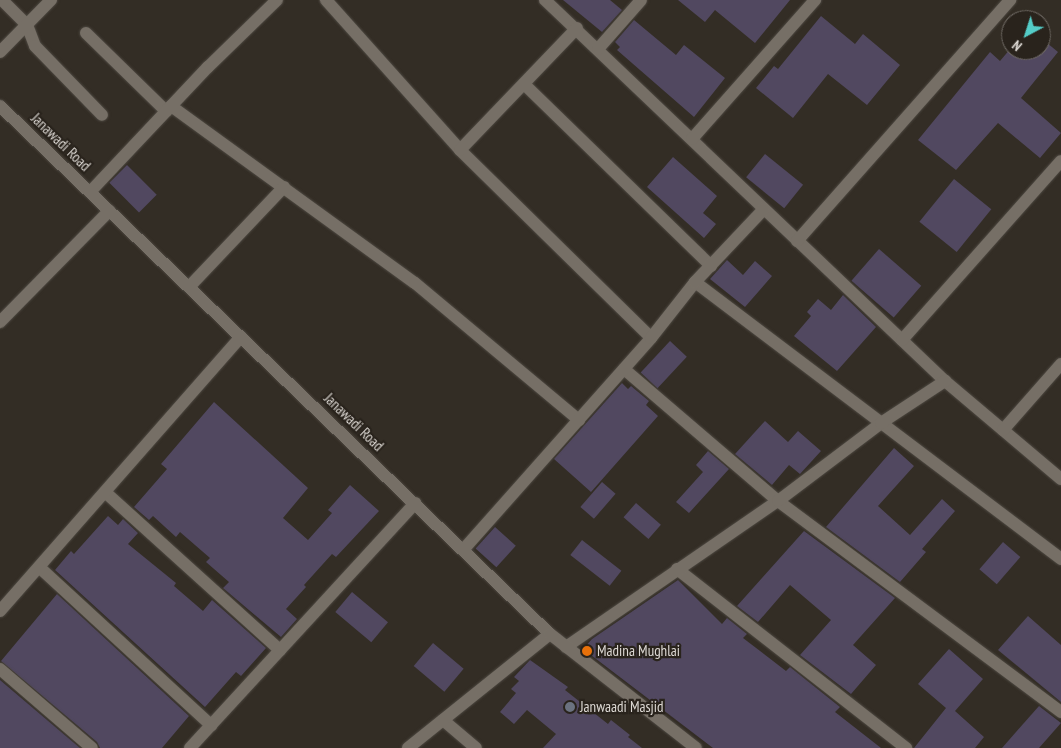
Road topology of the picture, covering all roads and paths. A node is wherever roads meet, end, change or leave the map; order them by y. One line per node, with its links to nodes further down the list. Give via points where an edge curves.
1 (2, 0): 9 (street)
2 (51, 0): 9 (street)
3 (276, 0): 16 (street)
4 (326, 0): 19 (street)
5 (545, 0): 10 (street)
6 (640, 0): 12 (street)
7 (815, 0): 18 (street)
8 (1010, 0): 25 (street)
9 (27, 25): 13 (street); 17 (street, via 35,46)
10 (577, 28): 12 (street); 14 (street)
11 (86, 33): 16 (street)
12 (598, 49): 18 (street)
13 (0, 52)
14 (524, 84): 19 (street); 26 (street)
15 (0, 106): 22 (street, Janawadi Road)
16 (169, 109): 21 (street); 22 (street)
17 (102, 115)
18 (692, 140): 23 (street)
19 (460, 150): 31 (street)
20 (1061, 161): 32 (street)
21 (284, 188): 28 (street); 36 (street, via 416,283)
22 (90, 192): 24 (street, Janawadi Road)
23 (764, 209): 25 (street); 26 (street)
24 (109, 211): 28 (street, Janawadi Road); 29 (street)
25 (797, 241): 32 (street)
26 (711, 266): 27 (street)
27 (695, 282): 31 (street); 37 (street)
28 (190, 287): 30 (street, Janawadi Road)
29 (0, 322)
30 (240, 336): 40 (street); 42 (street, Janawadi Road)
31 (651, 338): 34 (street)
32 (902, 340): 35 (street)
33 (1061, 364): 38 (street)
34 (624, 369): 36 (street); 41 (street)
35 (945, 381): 37 (street); 38 (street)
36 (579, 420): 43 (street)
37 (881, 423): 41 (street); 44 (street)
38 (1003, 430): 39 (street)
39 (1061, 479)
40 (104, 492): 45 (street); 50 (street)
41 (778, 501): 46 (street); 52 (street)
42 (415, 503): 43 (street, Janawadi Road); 50 (street)
43 (463, 550): 48 (street, Janawadi Road)
44 (1061, 559)
45 (38, 567): 47 (street); 54 (street)
46 (677, 569): 49 (street); 60 (street)
47 (0, 611)
48 (550, 634): 49 (street, Janawadi Road); 53 (street)
49 (566, 647): 59 (street, Janawadi Road)
50 (280, 650): 54 (street)
51 (0, 668): 55 (street)
52 (1061, 712)
53 (443, 720): 57 (street); 58 (street)
54 (211, 725): 56 (street)
55 (92, 748)
56 (190, 748)
57 (408, 748)
58 (476, 748)
59 (696, 748)
60 (906, 748)

